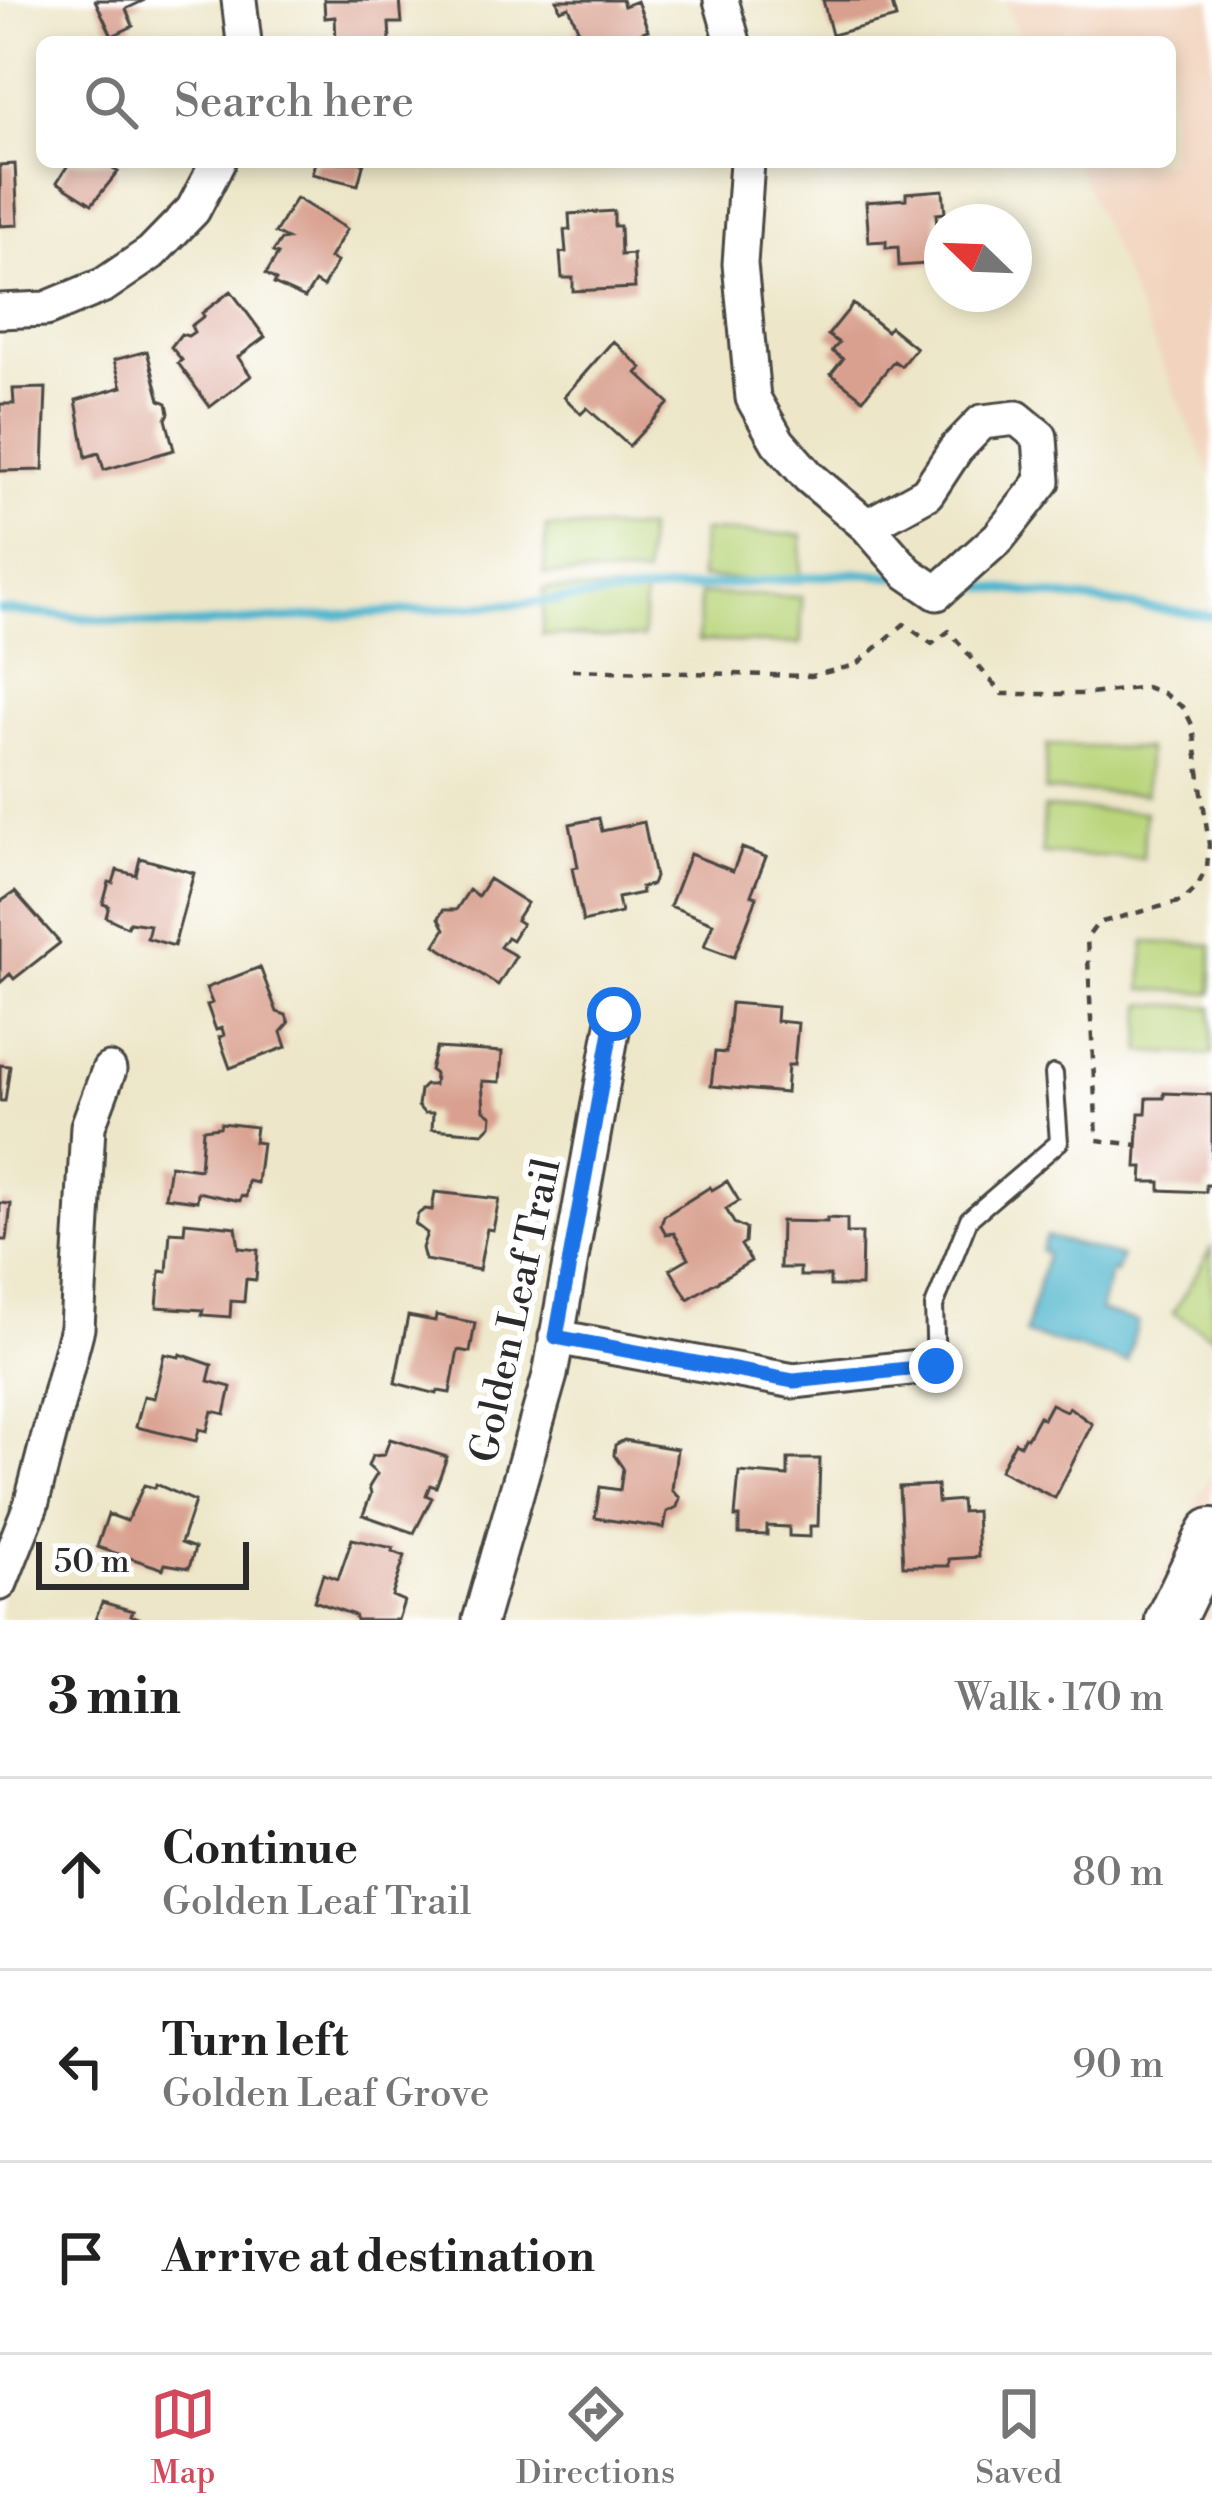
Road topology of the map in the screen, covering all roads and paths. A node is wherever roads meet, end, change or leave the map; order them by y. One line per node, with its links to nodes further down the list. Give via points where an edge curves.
1 (239, 0): 3 (street)
2 (721, 0): 4 (street)
3 (243, 36)
4 (731, 36)
5 (215, 168): 7 (street, via 193,210 151,254 104,286 46,309)
6 (748, 168): 8 (street, via 740,264 753,398 809,477)
7 (0, 311)
8 (867, 526): 8 (street, via 908,573 937,592 999,537 1043,481 1040,437 1017,418 982,422 927,493)
9 (572, 670): 13 (path, via 811,676 856,664 904,624 932,644 949,631 1002,694 1146,687 1184,708 1193,728 1207,867 1182,902 1098,923 1087,938 1097,1140)
10 (614, 1014): 14 (street, Golden Leaf Trail)
11 (110, 1070): 17 (street, via 88,1126 77,1328 31,1505)
12 (1054, 1074): 15 (lane, via 1059,1142 969,1220 934,1306)
13 (1138, 1145)
14 (556, 1337): 15 (street, via 794,1381); 18 (street, Golden Leaf Trail)
15 (936, 1366)
16 (1212, 1533): 19 (street)
17 (0, 1583)
18 (479, 1620)
19 (1170, 1620)

